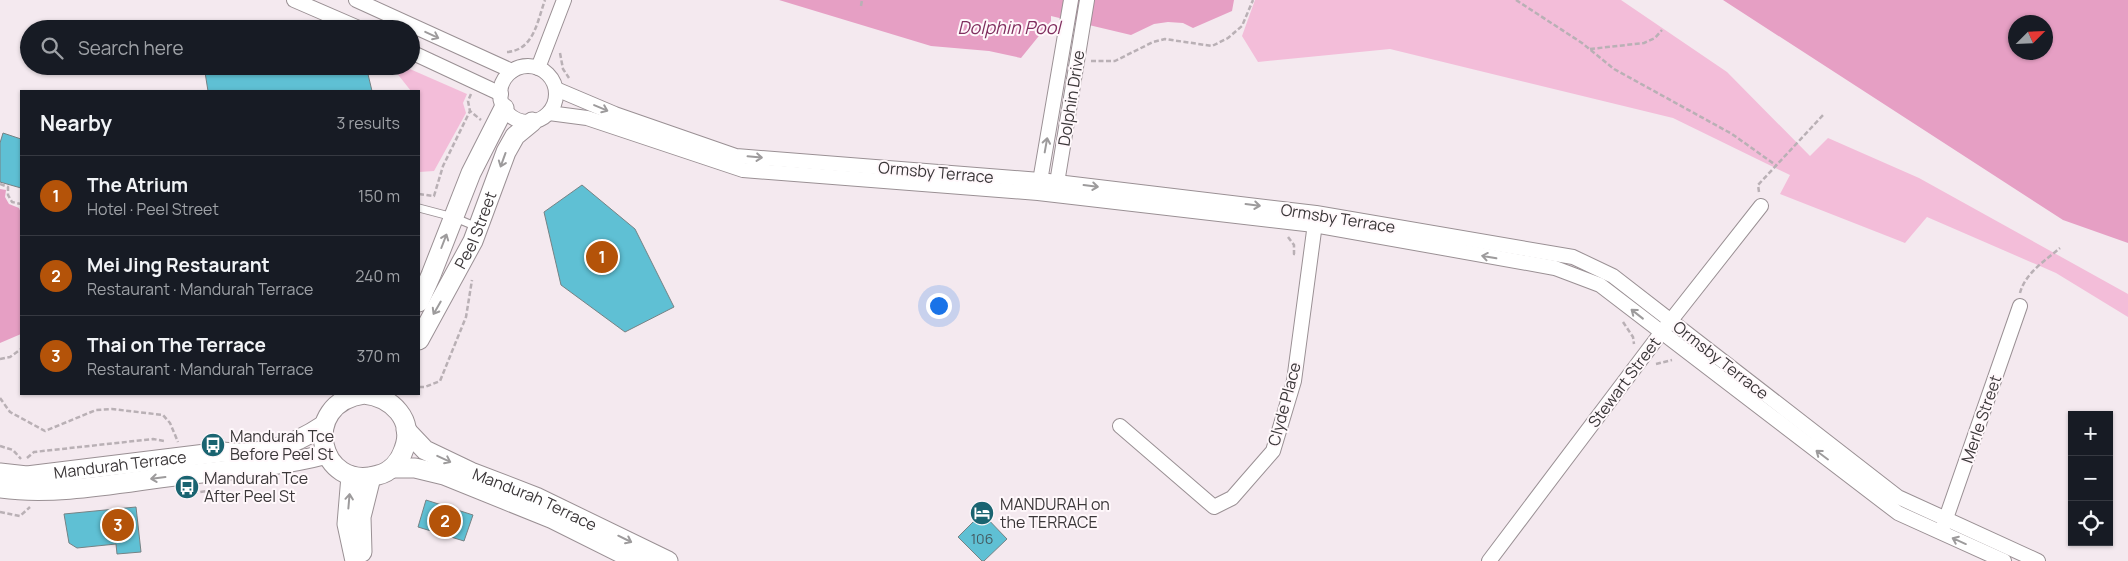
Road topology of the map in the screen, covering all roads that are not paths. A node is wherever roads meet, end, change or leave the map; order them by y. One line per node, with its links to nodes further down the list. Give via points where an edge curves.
1 (294, 0): 6 (street)
2 (356, 0): 7 (street, one-way to 7)
3 (564, 0): 10 (street)
4 (1070, 0): 16 (street, Dolphin Drive, one-way to 4)
5 (1087, 0): 17 (street, Dolphin Drive)
6 (340, 20)
7 (399, 20)
8 (420, 30): 11 (street, one-way to 11)
9 (420, 56): 13 (street, via 475,82)
10 (538, 68): 11 (street, via 520,67); 12 (street, via 552,80)
11 (512, 71): 13 (street, via 502,85)
12 (556, 89): 14 (street, via 554,106); 16 (street, Ormsby Terrace, one-way to 16, via 615,114 736,156)
13 (502, 101): 15 (street, via 516,119); 20 (street, Peel Street, via 494,128)
14 (549, 113): 15 (street); 16 (street, Ormsby Terrace, via 587,118 743,170)
15 (532, 122): 22 (street, Peel Street, one-way to 22, via 515,136 506,152)
16 (1039, 186): 17 (street, Ormsby Terrace)
17 (1056, 188): 21 (street, Ormsby Terrace)
18 (1762, 206): 25 (street, Stewart Street)
19 (420, 208): 20 (lane)
20 (453, 217): 22 (lane); 23 (street, Peel Street, one-way to 20)
21 (1315, 219): 25 (street, Ormsby Terrace, via 1573,257 1613,276); 26 (street, Ormsby Terrace, one-way to 21, via 1600,285 1555,268); 32 (street, Clyde Place, via 1294,381 1273,451 1232,498 1214,507)
22 (478, 228): 27 (street, Peel Street, one-way to 27)
23 (420, 300)
24 (2020, 306): 40 (street, Merle Street)
25 (1671, 321): 26 (street, Stewart Street); 40 (street, Ormsby Terrace, via 1898,497)
26 (1661, 333): 41 (street, Ormsby Terrace, one-way to 26, via 1898,513); 46 (street, Stewart Street)
27 (420, 338)
28 (360, 395): 31 (street, via 343,399)
29 (368, 395): 30 (street)
30 (396, 400): 33 (street)
31 (324, 425): 34 (street); 36 (street, Mandurah Terrace, via 280,448 245,454 222,452 27,476)
32 (1120, 426)
33 (406, 430): 35 (street, via 406,444); 45 (street, Mandurah Terrace, one-way to 45, via 424,450 536,497)
34 (327, 454): 37 (street, via 333,464); 39 (street, Mandurah Terrace, one-way to 39, via 289,462 91,486 25,492)
35 (392, 468): 38 (street); 44 (street, Mandurah Terrace, via 416,468 444,475 553,519)
36 (0, 473)
37 (351, 476): 38 (street); 42 (street, one-way to 37, via 347,524)
38 (371, 477): 43 (street, via 361,517)
39 (0, 488)
40 (1946, 519): 41 (street, Merle Street); 48 (street, Ormsby Terrace)
41 (1940, 532): 47 (street, Ormsby Terrace, one-way to 41)
42 (355, 561)
43 (362, 561)
44 (637, 561)
45 (668, 561)
46 (1489, 561)
47 (2004, 561)
48 (2038, 561)

